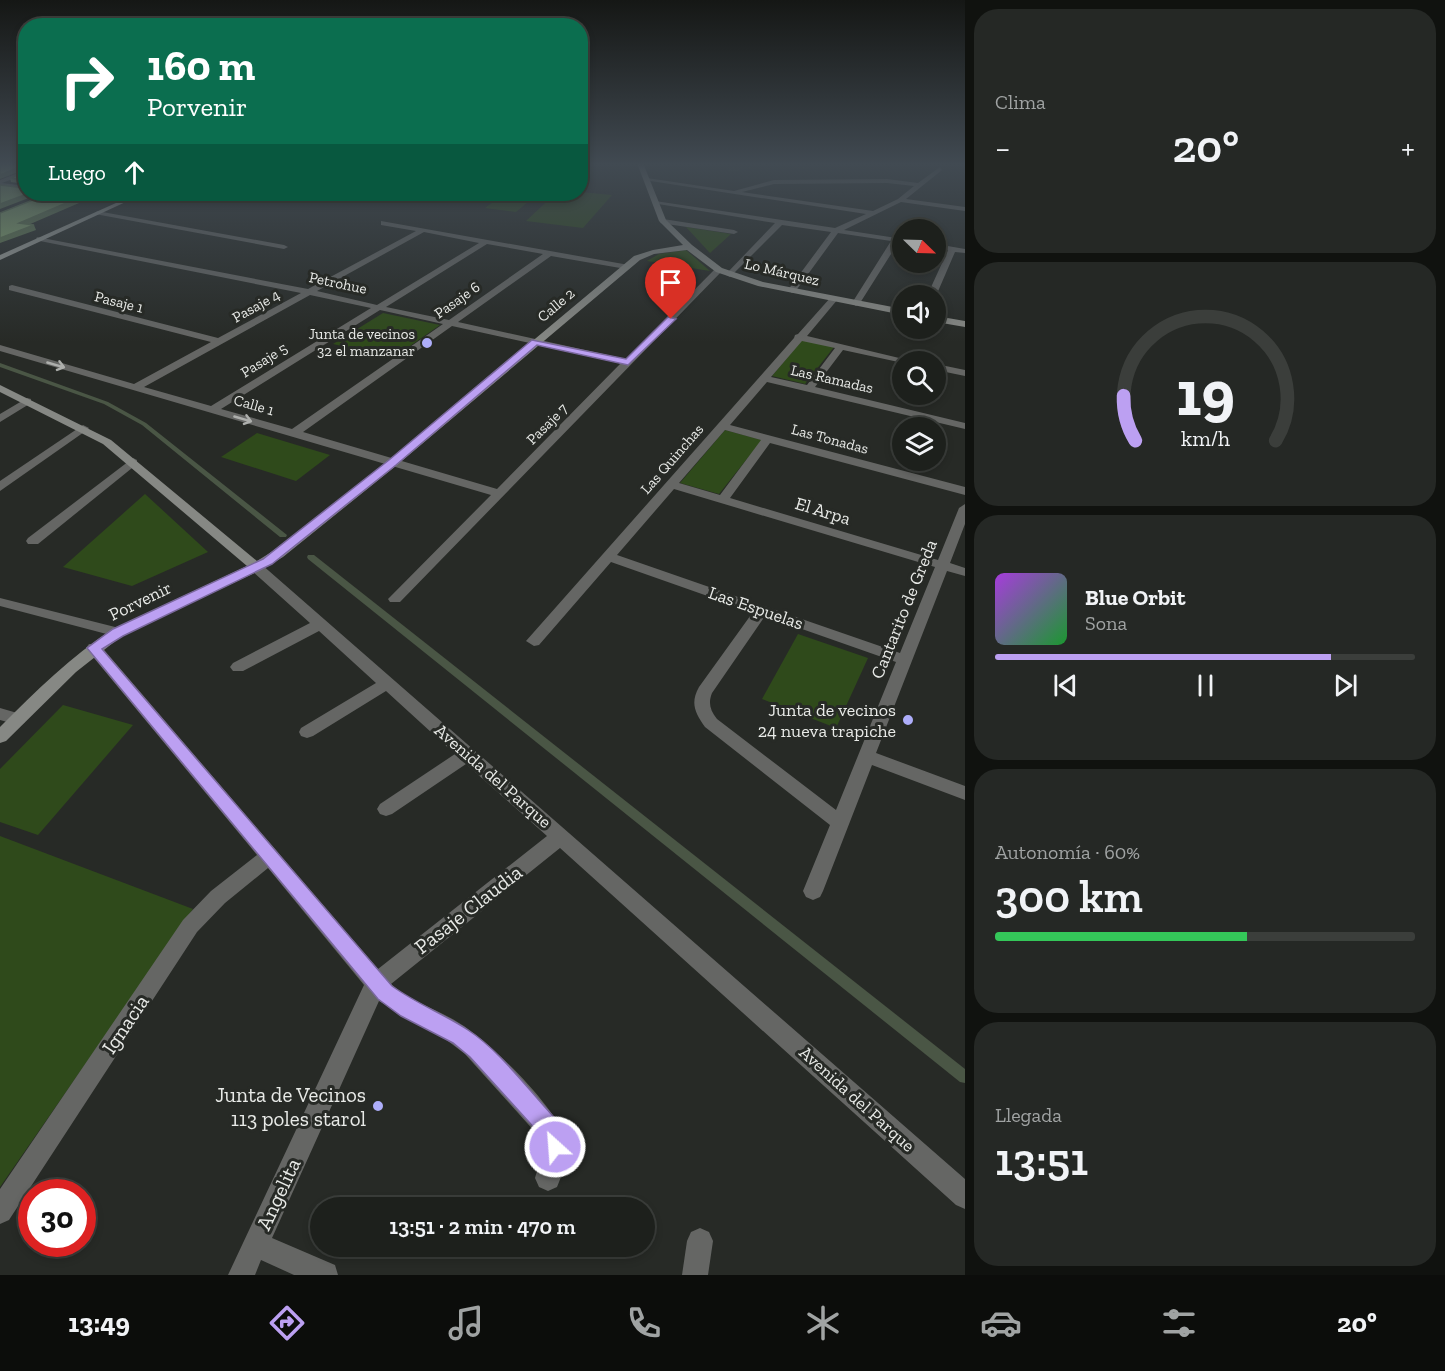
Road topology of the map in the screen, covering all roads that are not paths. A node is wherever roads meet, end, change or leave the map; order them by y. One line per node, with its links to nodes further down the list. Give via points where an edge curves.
1 (76, 222): 12 (main road)
2 (149, 222): 15 (street)
3 (665, 222): 16 (street, Lo Márquez)
4 (673, 222): 11 (street)
5 (780, 222): 24 (street, Pasaje 7)
6 (783, 222): 10 (street)
7 (854, 222): 10 (street)
8 (384, 223): 9 (street)
9 (423, 230): 14 (street); 28 (street, Pasaje 4)
10 (836, 231): 13 (street); 27 (street)
11 (734, 232)
12 (40, 239): 22 (main road); 28 (street, Petrohue)
13 (892, 240)
14 (485, 242): 21 (street); 31 (street, Pasaje 5)
15 (284, 247)
16 (690, 247): 23 (street, Calle 2, via 647,254); 24 (street, Lo Márquez)
17 (946, 248): 18 (street)
18 (952, 249): 19 (street); 25 (street)
19 (965, 250)
20 (892, 252): 30 (street)
21 (550, 253): 23 (street); 34 (street, Pasaje 6)
22 (0, 258)
23 (626, 267): 38 (street, Calle 2)
24 (725, 272): 27 (street, Lo Márquez); 42 (street, Pasaje 7)
25 (936, 285)
26 (12, 288): 37 (street, Pasaje 1)
27 (792, 290): 29 (street, Lo Márquez)
28 (309, 292): 31 (street, Petrohue); 37 (street, Pasaje 4)
29 (834, 299): 30 (street, Lo Márquez); 36 (street, Las Quinchas)
30 (856, 303): 32 (street, Lo Márquez)
31 (378, 308): 34 (street, Petrohue); 50 (street, Pasaje 5)
32 (892, 310)
33 (946, 321): 35 (street)
34 (450, 323): 38 (street, Petrohue); 55 (street, Pasaje 6)
35 (965, 324)
36 (798, 337): 39 (street); 45 (street, Las Quinchas)
37 (219, 341): 47 (street, Pasaje 4)
38 (535, 342): 42 (street, Petrohue); 58 (street, Calle 2)
39 (841, 346): 41 (street); 48 (street)
40 (0, 348): 47 (street, Calle 1, one-way to 47)
41 (892, 358)
42 (628, 362): 62 (street, Pasaje 7)
43 (946, 369): 44 (street)
44 (965, 373)
45 (763, 378): 48 (street, Las Ramadas); 52 (street, Las Quinchas)
46 (0, 388): 49 (street, Avenida del Parque)
47 (134, 388): 50 (street, Calle 1)
48 (809, 389): 53 (street, Las Ramadas)
49 (27, 401): 51 (street); 54 (street, Avenida del Parque)
50 (212, 410): 55 (street, Calle 1, one-way to 55)
51 (0, 418)
52 (721, 426): 56 (street, Las Tonadas); 59 (street, Las Quinchas)
53 (965, 426)
54 (83, 428): 57 (street, Avenida del Parque); 60 (street)
55 (292, 434): 58 (street, Calle 1)
56 (768, 438): 61 (street, Las Tonadas); 63 (street)
57 (133, 462): 65 (street); 68 (street, Avenida del Parque)
58 (393, 462): 62 (street, Calle 1); 68 (street, Calle 2, via 278,554)
59 (670, 484): 63 (street, El Arpa); 66 (street, Las Quinchas)
60 (0, 487)
61 (965, 491)
62 (499, 493): 70 (street, Pasaje 7)
63 (722, 500): 67 (street, El Arpa)
64 (965, 508): 67 (street, Cantarito de Greda)
65 (33, 541)
66 (608, 556): 72 (street, Las Espuelas); 75 (street, Las Quinchas)
67 (942, 565): 69 (street, El Arpa); 77 (street, Cantarito de Greda)
68 (256, 567): 73 (street, Avenida del Parque); 74 (street, Porvenir)
69 (965, 572)
70 (395, 599)
71 (0, 602): 74 (street)
72 (762, 610): 77 (street, Las Espuelas); 88 (street, via 705,691 701,705 704,715)
73 (321, 624): 78 (street); 79 (street, Avenida del Parque)
74 (118, 632): 76 (street, Porvenir)
75 (534, 641)
76 (94, 648): 81 (street, Porvenir); 90 (street)
77 (905, 660): 85 (street, Cantarito de Greda)
78 (238, 667)
79 (388, 683): 82 (street); 84 (street, Avenida del Parque)
80 (0, 714): 81 (street)
81 (18, 719): 83 (street, Porvenir)
82 (307, 732)
83 (0, 737)
84 (468, 754): 87 (street); 89 (street, Avenida del Parque)
85 (867, 756): 86 (street); 88 (street, Cantarito de Greda)
86 (965, 794)
87 (386, 809)
88 (840, 823): 91 (street, Cantarito de Greda)
89 (561, 836): 92 (street, Pasaje Claudia); 94 (street, Avenida del Parque)
90 (270, 856): 92 (street); 95 (street, Ignacia, via 232,882 190,926)
91 (813, 891)
92 (376, 983): 93 (street, via 395,1002 442,1025 477,1050 545,1124 555,1147); 97 (street, Angelita)
93 (548, 1178)
94 (965, 1196)
95 (0, 1211)
96 (700, 1241): 100 (street)
97 (255, 1244): 98 (street, Angelita); 99 (street)
98 (241, 1275)
99 (325, 1275)
100 (694, 1275)

